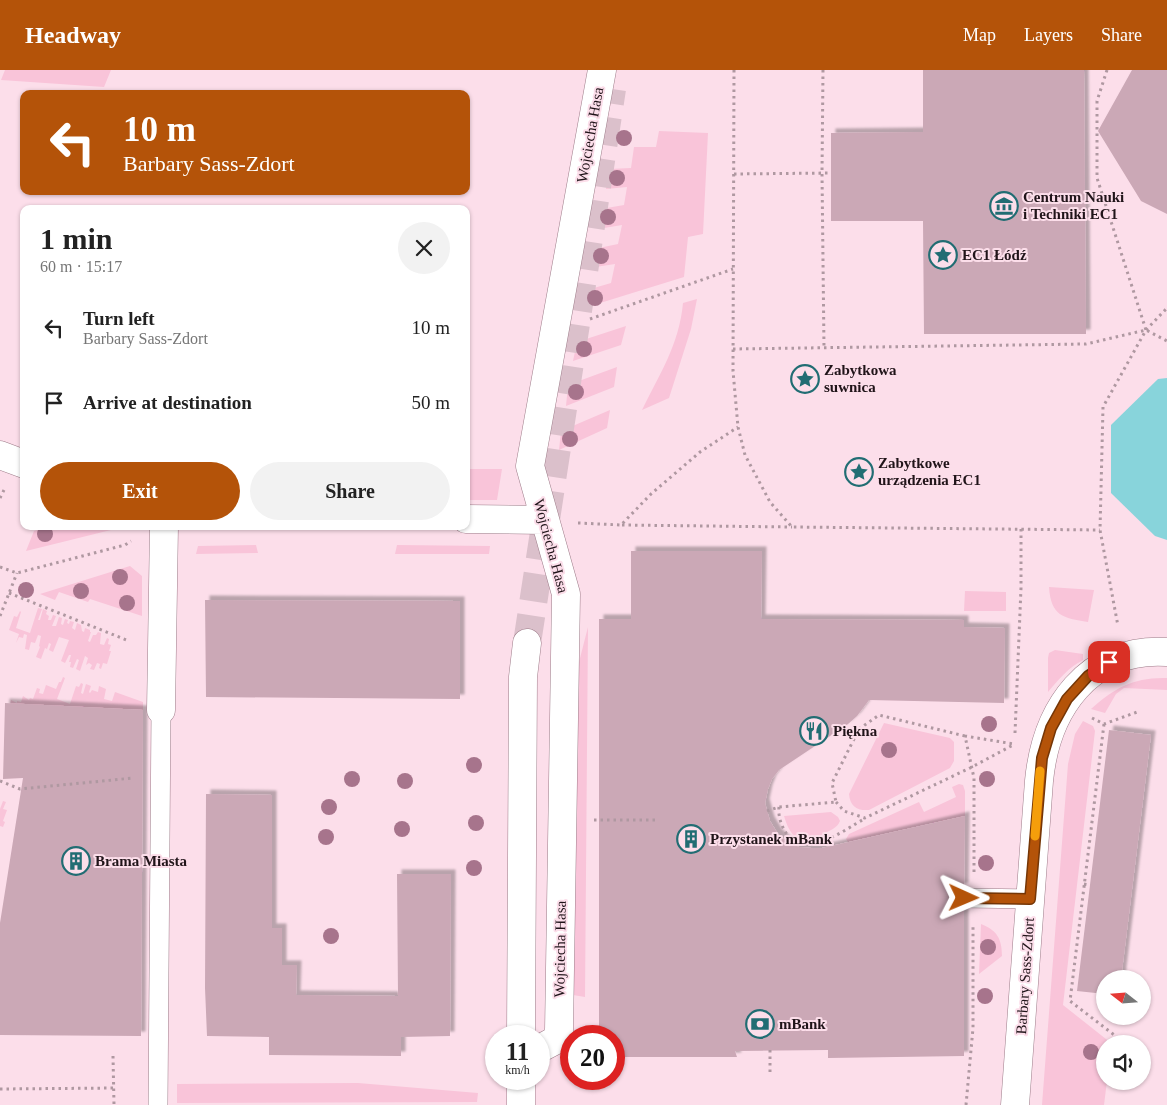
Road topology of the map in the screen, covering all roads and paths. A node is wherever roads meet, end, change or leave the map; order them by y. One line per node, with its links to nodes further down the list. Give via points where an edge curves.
1 (602, 70): 11 (street, Wojciecha Hasa)
2 (734, 70): 7 (path)
3 (823, 70): 5 (path)
4 (1107, 70): 10 (path, via 1097,101 1097,178)
5 (822, 173): 6 (path); 7 (path); 13 (path)
6 (831, 173)
7 (734, 174): 8 (path)
8 (733, 268): 11 (path); 14 (path)
9 (1167, 308): 10 (path)
10 (1146, 330): 12 (path); 13 (path, via 1086,344); 24 (path, via 1103,406)
11 (554, 332): 19 (street, Wojciecha Hasa, via 530,466)
12 (1167, 341)
13 (824, 348): 14 (path)
14 (733, 349): 15 (path)
15 (738, 427): 20 (path, via 700,452); 21 (path, via 745,455 765,494)
16 (0, 455): 17 (street)
17 (20, 462)
18 (470, 519): 19 (street)
19 (545, 520): 20 (path); 55 (street, Wojciecha Hasa, via 566,594 559,1030 556,1040)
20 (621, 525): 21 (path)
21 (792, 527): 22 (path)
22 (1021, 528): 24 (path); 39 (path)
23 (164, 530): 34 (street)
24 (1100, 530): 33 (path)
25 (132, 540): 27 (path, via 125,545)
26 (0, 567): 27 (path)
27 (17, 573): 28 (path)
28 (9, 593): 29 (path); 30 (path)
29 (0, 616)
30 (134, 642)
31 (527, 643): 53 (street, via 523,677)
32 (1167, 652): 33 (street, Barbary Sass-Zdort)
33 (1125, 656): 40 (street, Barbary Sass-Zdort, via 1088,676 1067,699 1051,728)
34 (162, 710): 41 (lane)
35 (1140, 711): 37 (path)
36 (1089, 717): 37 (path)
37 (1104, 724): 49 (path)
38 (965, 736): 43 (path, via 879,715 859,729 836,774 832,783)
39 (1014, 744): 40 (path); 46 (path, via 972,768)
40 (1042, 758): 52 (street, Barbary Sass-Zdort)
41 (161, 775): 42 (path, via 20,789); 63 (lane)
42 (0, 781)
43 (836, 802): 44 (path); 46 (path, via 844,811)
44 (779, 807): 45 (path); 46 (path, via 783,828 788,837 799,844 813,845)
45 (767, 811)
46 (865, 818)
47 (599, 820): 48 (path)
48 (656, 820)
49 (1084, 884): 50 (path); 54 (path, via 1070,1001)
50 (1090, 885)
51 (964, 898): 52 (lane)
52 (1030, 899): 65 (street, Barbary Sass-Zdort)
53 (522, 1025)
54 (1114, 1035)
55 (550, 1043)
56 (770, 1050): 58 (path)
57 (113, 1056): 59 (path)
58 (770, 1074)
59 (115, 1088): 60 (path); 62 (path)
60 (0, 1089)
61 (521, 1090): 64 (street)
62 (114, 1105)
63 (158, 1105)
64 (521, 1105)
65 (1016, 1105)

